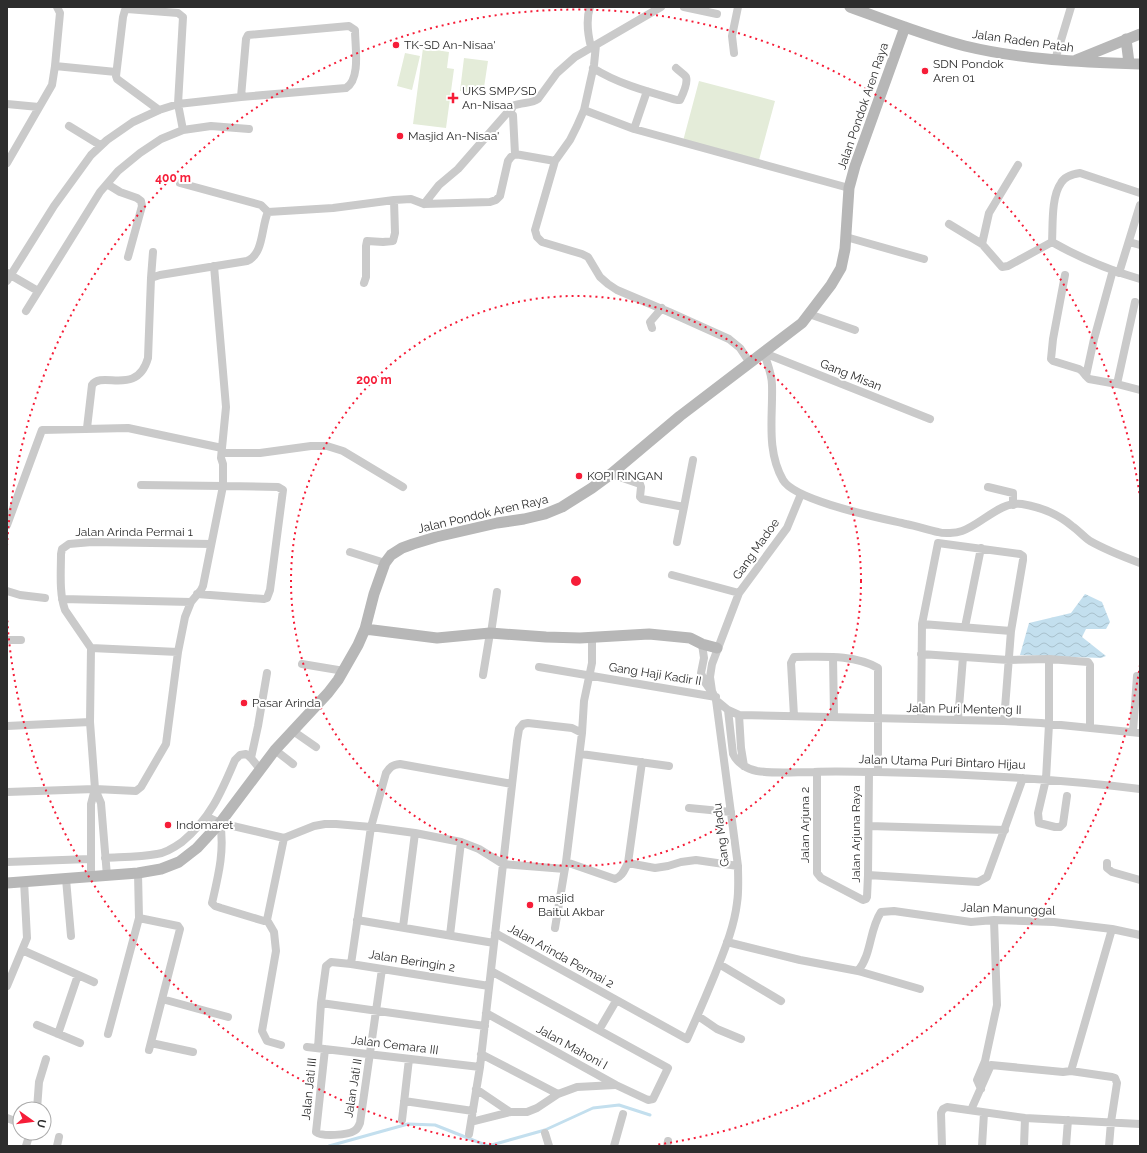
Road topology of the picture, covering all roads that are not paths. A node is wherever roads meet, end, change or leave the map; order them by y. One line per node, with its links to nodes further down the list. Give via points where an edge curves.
1 (57, 7): 17 (street, via 60,13)
2 (590, 7): 12 (street, via 588,37)
3 (660, 7): 12 (street)
4 (684, 7): 8 (street)
5 (738, 7): 13 (street, via 732,36)
6 (850, 7): 9 (main road, Jalan Raden Patah)
7 (1071, 7): 14 (street)
8 (717, 14)
9 (905, 27): 14 (main road, Jalan Raden Patah, via 966,46 1016,56); 40 (main road, Jalan Pondok Aren Raya)
10 (1140, 34): 11 (main road)
11 (1126, 39): 15 (main road); 16 (main road)
12 (594, 46): 18 (street); 28 (street, via 575,57 557,73 535,102 519,103 513,106)
13 (734, 53)
14 (1055, 60): 15 (main road, Jalan Raden Patah)
15 (1072, 62): 16 (main road, Jalan Raden Patah)
16 (1135, 63)
17 (55, 66): 20 (street); 25 (street, via 52,84)
18 (594, 68): 21 (street, via 606,76); 27 (street)
19 (676, 68): 21 (street, via 686,77 680,100)
20 (116, 72): 24 (street, via 125,10 178,13 184,21); 26 (street, via 117,79)
21 (647, 91): 32 (street)
22 (241, 97): 22 (street, via 248,35 350,26 354,28 356,67 355,76 349,87); 24 (street)
23 (7, 104): 25 (street)
24 (178, 104): 26 (street); 31 (street)
25 (39, 108): 36 (street)
26 (159, 110): 33 (street, via 134,122)
27 (584, 110): 32 (street); 35 (street)
28 (510, 113): 34 (street, via 513,115); 43 (street, via 458,169 438,185)
29 (69, 126): 33 (street)
30 (249, 129): 31 (street, via 211,126)
31 (183, 130): 39 (street, via 161,139 140,153)
32 (634, 130): 40 (street)
33 (100, 145): 58 (street, via 74,177)
34 (515, 154): 35 (street); 43 (street, via 510,157 500,196 496,200)
35 (555, 161): 64 (street, via 535,230 536,237 542,242 588,257 600,277 608,284)
36 (7, 164)
37 (1018, 165): 50 (street, via 989,213)
38 (180, 183): 45 (street, via 261,204)
39 (107, 184): 53 (street, via 141,201 142,206); 62 (street)
40 (849, 188): 47 (main road, Jalan Pondok Aren Raya)
41 (1140, 193): 48 (street, via 1080,172 1061,181 1055,194)
42 (394, 200): 43 (street, via 411,199); 45 (street, via 333,208); 61 (street, via 393,241 367,241)
43 (424, 204)
44 (1140, 205): 49 (street)
45 (268, 212): 55 (street, via 261,241 252,259)
46 (949, 224): 50 (street)
47 (846, 237): 54 (street); 66 (main road, Jalan Pondok Aren Raya, via 841,268)
48 (1052, 242): 50 (street, via 1002,267); 56 (street)
49 (1129, 242): 51 (street); 56 (street)
50 (982, 244)
51 (1140, 245)
52 (153, 252): 59 (street)
53 (128, 257)
54 (924, 259)
55 (214, 266): 59 (street); 76 (street, via 226,407)
56 (1116, 272): 60 (street); 71 (street, via 1094,339)
57 (1065, 275): 71 (street, via 1051,359 1079,369)
58 (8, 276): 62 (street)
59 (151, 278): 75 (street, via 148,358 145,367 139,375 129,379 93,382)
60 (1140, 279)
61 (364, 283)
62 (38, 291): 65 (street)
63 (1135, 302): 72 (street)
64 (662, 308): 67 (street, via 650,322); 70 (street, via 729,339 740,348)
65 (26, 311)
66 (809, 314): 68 (street); 69 (main road, Jalan Pondok Aren Raya, via 802,323)
67 (652, 328)
68 (855, 330)
69 (764, 353): 70 (main road, Jalan Pondok Aren Raya); 74 (street, Gang Misan); 83 (street, via 771,373 771,431 776,466 790,488)
70 (750, 363): 78 (main road, Jalan Pondok Aren Raya, via 680,416)
71 (1086, 376): 72 (street, via 1089,379)
72 (1118, 384): 73 (street)
73 (1140, 390)
74 (930, 419)
75 (87, 428): 76 (street, via 128,428); 86 (street, via 40,431)
76 (222, 450): 80 (street); 81 (street, via 260,453 327,446 343,451)
77 (693, 460): 85 (street)
78 (611, 474): 85 (street, via 640,484 642,499); 91 (main road, Jalan Pondok Aren Raya, via 562,507 538,516 457,531 413,544 391,555)
79 (141, 485): 80 (street)
80 (223, 486): 88 (street); 97 (street, via 283,490 268,596 264,599)
81 (402, 487)
82 (988, 487): 84 (street, via 1013,492)
83 (801, 494): 84 (street, via 847,510 940,533 962,531); 96 (street, Gang Madoe, via 787,528)
84 (1012, 504): 92 (street, via 1024,504 1056,515 1089,541)
85 (684, 507): 87 (street)
86 (7, 526)
87 (677, 542)
88 (211, 544): 97 (street, via 202,586); 99 (street, Jalan Arinda Permai 1, via 70,544 62,549 61,554)
89 (981, 548): 101 (street, via 938,543); 102 (street); 104 (street, via 1022,556)
90 (350, 552): 91 (street)
91 (385, 563): 103 (main road, Jalan Pondok Aren Raya)
92 (1140, 563)
93 (672, 575): 96 (street)
94 (7, 591): 98 (street)
95 (496, 592): 105 (street)
96 (739, 593): 111 (street, Gang Madoe)
97 (197, 594): 100 (street)
98 (45, 598)
99 (62, 599): 100 (street); 110 (street, Jalan Arinda Permai 1, via 66,610)
100 (191, 602): 112 (street, via 185,617)
101 (922, 624): 102 (street); 113 (street)
102 (965, 627): 104 (street)
103 (365, 629): 105 (main road, via 437,638); 120 (main road, Jalan Pondok Aren Raya)
104 (1011, 631): 117 (street)
105 (491, 633): 106 (main road); 122 (street)
106 (592, 637): 109 (main road, via 649,634 690,638); 123 (street)
107 (7, 640): 108 (street)
108 (21, 640)
109 (702, 644): 111 (main road); 125 (street, via 704,658 701,673)
110 (91, 648): 112 (street); 134 (street)
111 (717, 648): 125 (street, Gang Madu, via 710,677)
112 (178, 652): 156 (street, via 166,744 154,767 136,791)
113 (921, 654): 115 (street); 131 (street)
114 (833, 657): 128 (street, via 794,657 792,660); 129 (street); 130 (street, via 851,658 878,668)
115 (963, 657): 117 (street); 132 (street)
116 (1049, 659): 117 (street); 135 (street); 137 (street, via 1084,661 1090,664)
117 (1008, 660): 133 (street)
118 (302, 664): 120 (street)
119 (539, 668): 123 (street, Gang Haji Kadir II)
120 (344, 671): 138 (main road, Jalan Pondok Aren Raya, via 328,693)
121 (267, 673): 144 (street)
122 (483, 675)
123 (590, 676): 125 (street, Gang Haji Kadir II); 139 (street, via 584,701)
124 (1137, 676): 140 (street)
125 (715, 696): 126 (street); 161 (street, Gang Madu)
126 (728, 710): 127 (street); 148 (street, via 733,754)
127 (739, 715): 128 (street, Jalan Puri Menteng II); 148 (street)
128 (794, 716): 129 (street, Jalan Puri Menteng II)
129 (834, 716): 130 (street, Jalan Puri Menteng II)
130 (877, 718): 131 (street, Jalan Puri Menteng II); 152 (street)
131 (921, 719): 132 (street, Jalan Puri Menteng II)
132 (958, 720): 133 (street, Jalan Puri Menteng II)
133 (1004, 721): 135 (street, Jalan Puri Menteng II)
134 (90, 722): 136 (street); 156 (street)
135 (1049, 724): 137 (street, Jalan Puri Menteng II); 154 (street)
136 (7, 726)
137 (1090, 728): 140 (street, Jalan Puri Menteng II)
138 (293, 731): 141 (street); 142 (main road, Jalan Pondok Aren Raya)
139 (582, 733): 143 (street, Jalan Arinda Permai 2); 155 (street, Jalan Arinda Permai 2, via 572,728 523,724 519,729)
140 (1137, 733)
141 (316, 747)
142 (275, 750): 146 (street); 149 (main road, Jalan Pondok Aren Raya)
143 (580, 754): 145 (street); 176 (street, Jalan Arinda Permai 2)
144 (251, 758): 149 (street); 162 (street, via 246,754 235,760)
145 (642, 762): 147 (street); 173 (street)
146 (293, 764)
147 (669, 766)
148 (744, 766): 150 (street, Jalan Utama Puri Bintaro Hijau, via 771,772)
149 (260, 768): 163 (main road, Jalan Pondok Aren Raya)
150 (816, 772): 151 (street, Jalan Utama Puri Bintaro Hijau); 186 (street, Jalan Arjuna 2, via 817,872 821,878 863,900)
151 (868, 772): 152 (street, Jalan Utama Puri Bintaro Hijau); 164 (street, Jalan Arjuna Raya)
152 (878, 772): 153 (street, Jalan Utama Puri Bintaro Hijau)
153 (1023, 778): 154 (street, Jalan Utama Puri Bintaro Hijau); 166 (street)
154 (1046, 779): 157 (street, Jalan Utama Puri Bintaro Hijau); 159 (street, via 1038,813 1039,822 1060,827 1063,824)
155 (512, 784): 165 (street, via 394,765 386,773); 174 (street, Jalan Arinda Permai 2)
156 (95, 789): 158 (street); 170 (street, via 101,803); 171 (street, via 91,804)
157 (1140, 789)
158 (7, 792)
159 (1067, 796)
160 (689, 808): 161 (street)
161 (731, 812): 177 (street, Gang Madu)
162 (207, 817): 163 (street); 170 (street, via 173,848 158,854)
163 (220, 823): 168 (street); 178 (main road, Jalan Pondok Aren Raya, via 197,848 178,862 161,869); 188 (street, via 221,850 212,903 221,908)
164 (868, 826): 166 (street); 179 (street, Jalan Arjuna Raya)
165 (371, 827): 167 (street); 168 (street, via 325,824); 189 (street)
166 (1005, 830): 179 (street, via 987,877 978,882)
167 (415, 833): 169 (street); 191 (street)
168 (284, 838): 188 (street)
169 (461, 842): 174 (street, via 479,849); 195 (street)
170 (105, 858): 180 (street)
171 (90, 859): 172 (street); 181 (street)
172 (7, 862)
173 (628, 863): 176 (street, via 623,874 615,879); 177 (street, via 655,868 696,860)
174 (503, 864): 176 (street); 194 (street, Jalan Arinda Permai 2)
175 (1107, 864): 183 (street, via 1107,868 1112,872)
176 (566, 866): 192 (street, Jalan Arinda Permai 2)
177 (738, 866): 198 (street, Gang Madu, via 737,903)
178 (138, 873): 180 (main road, Jalan Pondok Aren Raya); 187 (street)
179 (868, 875): 186 (street, Jalan Arjuna Raya)
180 (107, 876): 181 (main road, Jalan Pondok Aren Raya)
181 (91, 877): 182 (main road, Jalan Pondok Aren Raya)
182 (66, 879): 184 (main road, Jalan Pondok Aren Raya); 197 (street)
183 (1140, 880)
184 (24, 881): 185 (main road, Jalan Pondok Aren Raya); 200 (street, via 27,938)
185 (7, 883)
186 (867, 897)
187 (139, 918): 212 (street, via 179,928); 224 (street)
188 (267, 920): 228 (street, via 274,932 276,950 262,1031 267,1041)
189 (357, 920): 191 (street, Jalan Arinda Permai 2); 202 (street)
190 (994, 920): 193 (street, Jalan Manunggal, via 1054,922); 206 (street, Jalan Manunggal, via 972,922 894,911 881,912 872,932 866,959); 239 (street, via 997,1005 985,1061 977,1080)
191 (403, 927): 195 (street, Jalan Arinda Permai 2)
192 (555, 928)
193 (1112, 929): 196 (street, Jalan Manunggal); 237 (street)
194 (495, 933): 199 (street, Jalan Arinda Permai 2); 214 (street, Jalan Arinda Permai 2)
195 (450, 935): 199 (street, Jalan Arinda Permai 2)
196 (1140, 935)
197 (71, 936)
198 (727, 942): 203 (street, Gang Madu); 206 (street)
199 (494, 943): 205 (street, Jalan Arinda Permai 2)
200 (22, 950): 207 (street); 209 (street)
201 (331, 962): 202 (street, Jalan Beringin 2); 215 (street, Jalan Jati III, via 326,966)
202 (350, 964): 204 (street, Jalan Beringin 2)
203 (719, 964): 213 (street); 218 (street, Gang Madu)
204 (382, 969): 210 (street, Jalan Beringin 2); 216 (street)
205 (491, 971): 210 (street, Jalan Arinda Permai 2); 222 (street)
206 (858, 971): 211 (street)
207 (78, 975): 208 (street); 223 (street)
208 (94, 982)
209 (7, 986)
210 (489, 986): 217 (street, Jalan Arinda Permai 2)
211 (920, 989)
212 (162, 1000): 219 (street); 231 (street, via 150,1046)
213 (780, 1000)
214 (616, 1001): 222 (street, Jalan Arinda Permai 2); 225 (street, Jalan Arinda Permai 2)
215 (321, 1003): 216 (street); 230 (street, Jalan Jati III)
216 (376, 1011): 221 (street); 232 (street)
217 (486, 1013): 221 (street, Jalan Arinda Permai 2); 238 (street, Jalan Mahoni I)
218 (698, 1016): 225 (street, Gang Madu, via 687,1039); 226 (street, via 716,1029)
219 (228, 1017)
220 (37, 1025): 223 (street)
221 (484, 1026): 233 (street, Jalan Arinda Permai 2)
222 (599, 1030): 238 (street, Jalan Mahoni I, via 668,1068 653,1099 648,1100)
223 (58, 1034): 227 (street)
224 (108, 1034)
225 (683, 1036)
226 (741, 1039)
227 (80, 1043)
228 (281, 1045)
229 (307, 1047): 230 (street, Jalan Cemara III)
230 (322, 1048): 232 (street, Jalan Cemara III); 255 (street, Jalan Jati III)
231 (193, 1052)
232 (370, 1054): 235 (street, Jalan Cemara III); 255 (street, Jalan Jati II, via 357,1130 352,1133 325,1135)
233 (481, 1054): 236 (street, Jalan Arinda Permai 2); 241 (street)
234 (46, 1059): 242 (street, via 39,1082)
235 (409, 1059): 236 (street, Jalan Cemara III); 243 (street)
236 (480, 1067): 240 (street, Jalan Arinda Permai 2)
237 (1071, 1071): 239 (street, via 991,1065); 253 (street, via 1117,1080)
238 (616, 1085): 241 (street, via 578,1087)
239 (981, 1089): 244 (street)
240 (476, 1090): 245 (street, Jalan Arinda Permai 2); 246 (street)
241 (558, 1094): 246 (street, via 527,1112)
242 (38, 1101)
243 (404, 1101): 245 (street); 250 (street)
244 (971, 1110): 247 (street); 262 (street, via 947,1107 943,1109 940,1121)
245 (473, 1111): 252 (street, Jalan Arinda Permai 2)
246 (510, 1112): 252 (street)
247 (984, 1113): 249 (street); 263 (street)
248 (623, 1114): 261 (street)
249 (1025, 1118): 251 (street); 264 (street)
250 (402, 1120)
251 (1068, 1120): 253 (street); 265 (street)
252 (471, 1122): 257 (street, Jalan Arinda Permai 2)
253 (1111, 1122): 254 (street); 266 (street)
254 (1140, 1124)
255 (316, 1132)
256 (545, 1133): 260 (street)
257 (469, 1134)
258 (59, 1137): 259 (street)
259 (56, 1146)
260 (549, 1146)
261 (614, 1146)
262 (942, 1146)
263 (982, 1146)
264 (1024, 1146)
265 (1066, 1146)
266 (1109, 1146)

